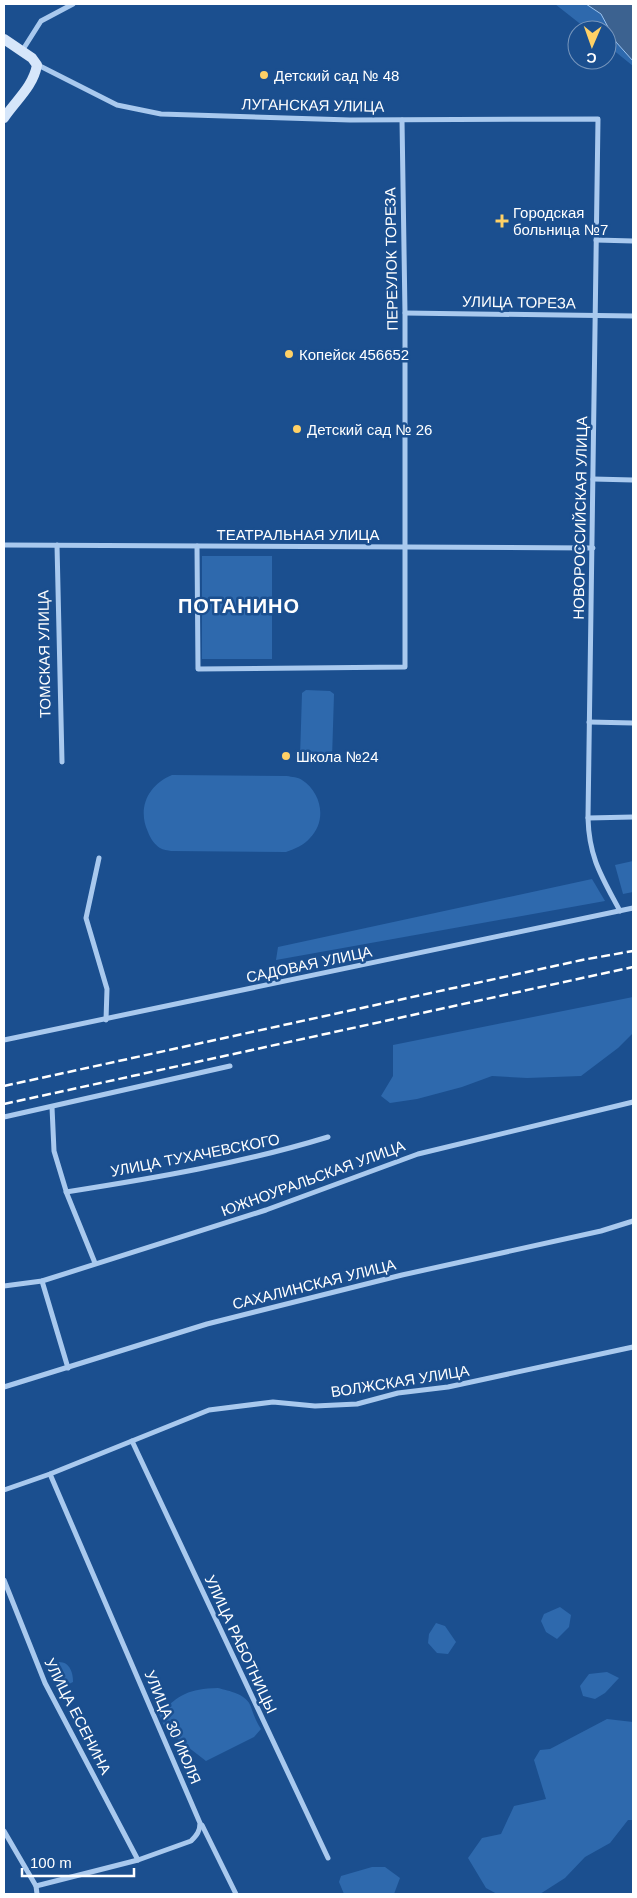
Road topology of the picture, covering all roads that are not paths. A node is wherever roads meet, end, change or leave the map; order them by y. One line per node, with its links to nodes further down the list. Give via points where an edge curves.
1 (73, 4): 3 (street, via 41,21)
2 (4, 39): 3 (street)
3 (22, 52): 4 (street)
4 (38, 65): 5 (street, via 30,84); 6 (street, ЛУГАНСКАЯ УЛИЦА, via 117,105 161,114)
5 (4, 118)
6 (402, 120): 7 (street, ЛУГАНСКАЯ УЛИЦА); 10 (street, ПЕРЕУЛОК ТОРЕЗА)
7 (598, 120): 8 (street, НОВОРОССИЙСКАЯ УЛИЦА)
8 (596, 240): 9 (street); 11 (street, НОВОРОССИЙСКАЯ УЛИЦА)
9 (633, 241)
10 (405, 313): 11 (street, УЛИЦА ТОРЕЗА); 18 (street, ПЕРЕУЛОК ТОРЕЗА)
11 (594, 316): 12 (street, УЛИЦА ТОРЕЗА); 13 (street, НОВОРОССИЙСКАЯ УЛИЦА)
12 (633, 316)
13 (593, 479): 14 (street); 19 (street, НОВОРОССИЙСКАЯ УЛИЦА)
14 (633, 480)
15 (4, 545): 16 (street, ТЕАТРАЛЬНАЯ УЛИЦА)
16 (57, 545): 17 (street, ТЕАТРАЛЬНАЯ УЛИЦА); 22 (street, ТОМСКАЯ УЛИЦА)
17 (197, 546): 18 (street, ТЕАТРАЛЬНАЯ УЛИЦА); 18 (street, ПЕРЕУЛОК ТОРЕЗА, via 198,669 405,667)
18 (405, 547): 19 (street, ТЕАТРАЛЬНАЯ УЛИЦА)
19 (593, 548): 20 (street, НОВОРОССИЙСКАЯ УЛИЦА)
20 (589, 722): 21 (street); 24 (street, НОВОРОССИЙСКАЯ УЛИЦА)
21 (633, 723)
22 (62, 762)
23 (633, 817): 24 (street)
24 (588, 818): 27 (street, НОВОРОССИЙСКАЯ УЛИЦА, via 594,861)
25 (99, 858): 28 (street, via 86,918 107,989)
26 (633, 908): 27 (street, САДОВАЯ УЛИЦА)
27 (620, 911): 28 (street, САДОВАЯ УЛИЦА)
28 (106, 1020): 29 (street, САДОВАЯ УЛИЦА)
29 (4, 1040)
30 (230, 1066): 32 (street)
31 (633, 1102): 37 (street, ЮЖНОУРАЛЬСКАЯ УЛИЦА, via 418,1154 266,1210)
32 (52, 1107): 33 (street); 35 (street, via 54,1151)
33 (4, 1117)
34 (328, 1137): 35 (street, УЛИЦА ТУХАЧЕВСКОГО, via 263,1156)
35 (66, 1192): 37 (street)
36 (633, 1221): 41 (street, САХАЛИНСКАЯ УЛИЦА, via 601,1232 402,1275 207,1324)
37 (95, 1263): 38 (street, ЮЖНОУРАЛЬСКАЯ УЛИЦА)
38 (42, 1281): 39 (street, ЮЖНОУРАЛЬСКАЯ УЛИЦА); 41 (street)
39 (4, 1286)
40 (633, 1347): 43 (street, ВОЛЖСКАЯ УЛИЦА, via 356,1404 315,1406 273,1402 209,1410)
41 (68, 1368): 42 (street, САХАЛИНСКАЯ УЛИЦА)
42 (4, 1387)
43 (132, 1441): 44 (street, ВОЛЖСКАЯ УЛИЦА); 49 (street, УЛИЦА РАБОТНИЦЫ)
44 (50, 1474): 45 (street, ВОЛЖСКАЯ УЛИЦА); 47 (street, УЛИЦА 30 ИЮЛЯ)
45 (4, 1490)
46 (4, 1580): 50 (street, УЛИЦА ЕСЕНИНА, via 45,1684)
47 (200, 1822): 50 (street, via 197,1836 191,1841); 53 (street, УЛИЦА 30 ИЮЛЯ)
48 (4, 1831): 51 (street)
49 (328, 1858)
50 (138, 1860): 51 (street)
51 (36, 1886): 52 (street)
52 (37, 1894)
53 (236, 1894)

